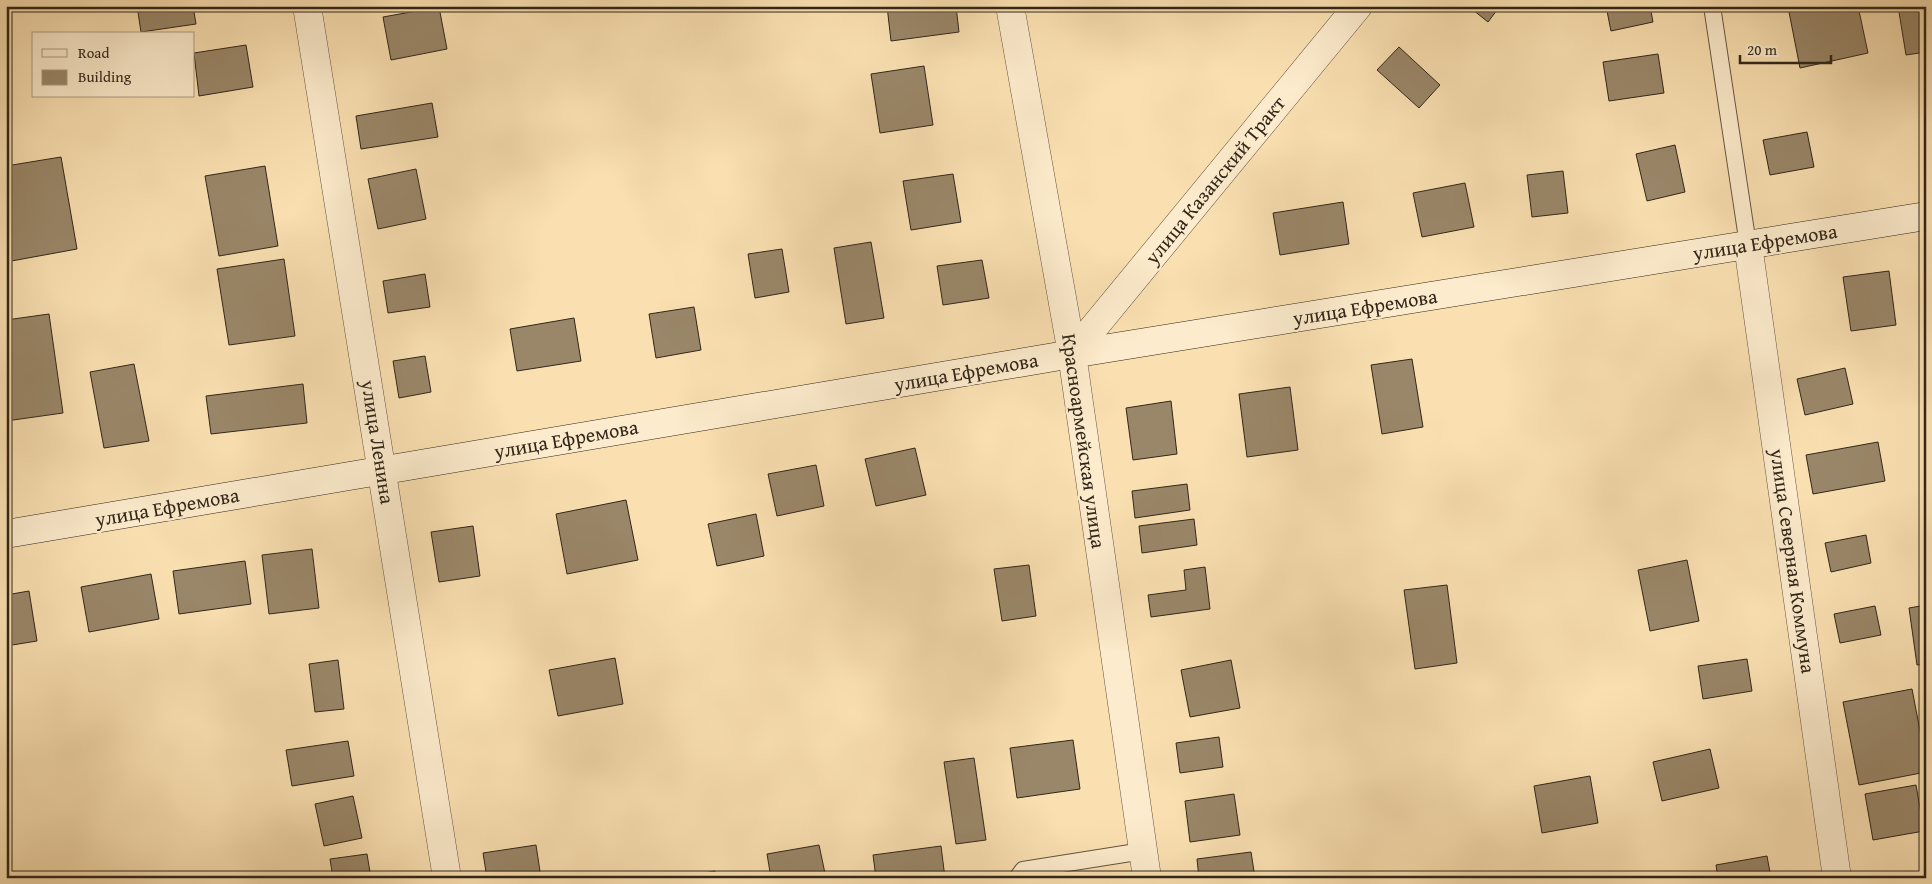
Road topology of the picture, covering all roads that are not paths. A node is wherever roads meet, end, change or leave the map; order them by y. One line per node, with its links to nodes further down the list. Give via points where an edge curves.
1 (307, 6): 8 (street, улица Ленина)
2 (1010, 6): 7 (street, Красноармейская улица)
3 (1358, 6): 7 (street, улица Казанский Тракт)
4 (1712, 6): 6 (lane)
5 (1926, 216): 6 (street, улица Ефремова)
6 (1748, 245): 7 (street, улица Ефремова); 14 (street, улица Северная Коммуна)
7 (1072, 354): 8 (street, улица Ефремова); 10 (street, Красноармейская улица)
8 (382, 470): 9 (street, улица Ефремова); 11 (street, улица Ленина)
9 (6, 534)
10 (1143, 851): 12 (lane, via 1023,870); 13 (street, Красноармейская улица)
11 (447, 878)
12 (1017, 878)
13 (1147, 878)
14 (1837, 878)

